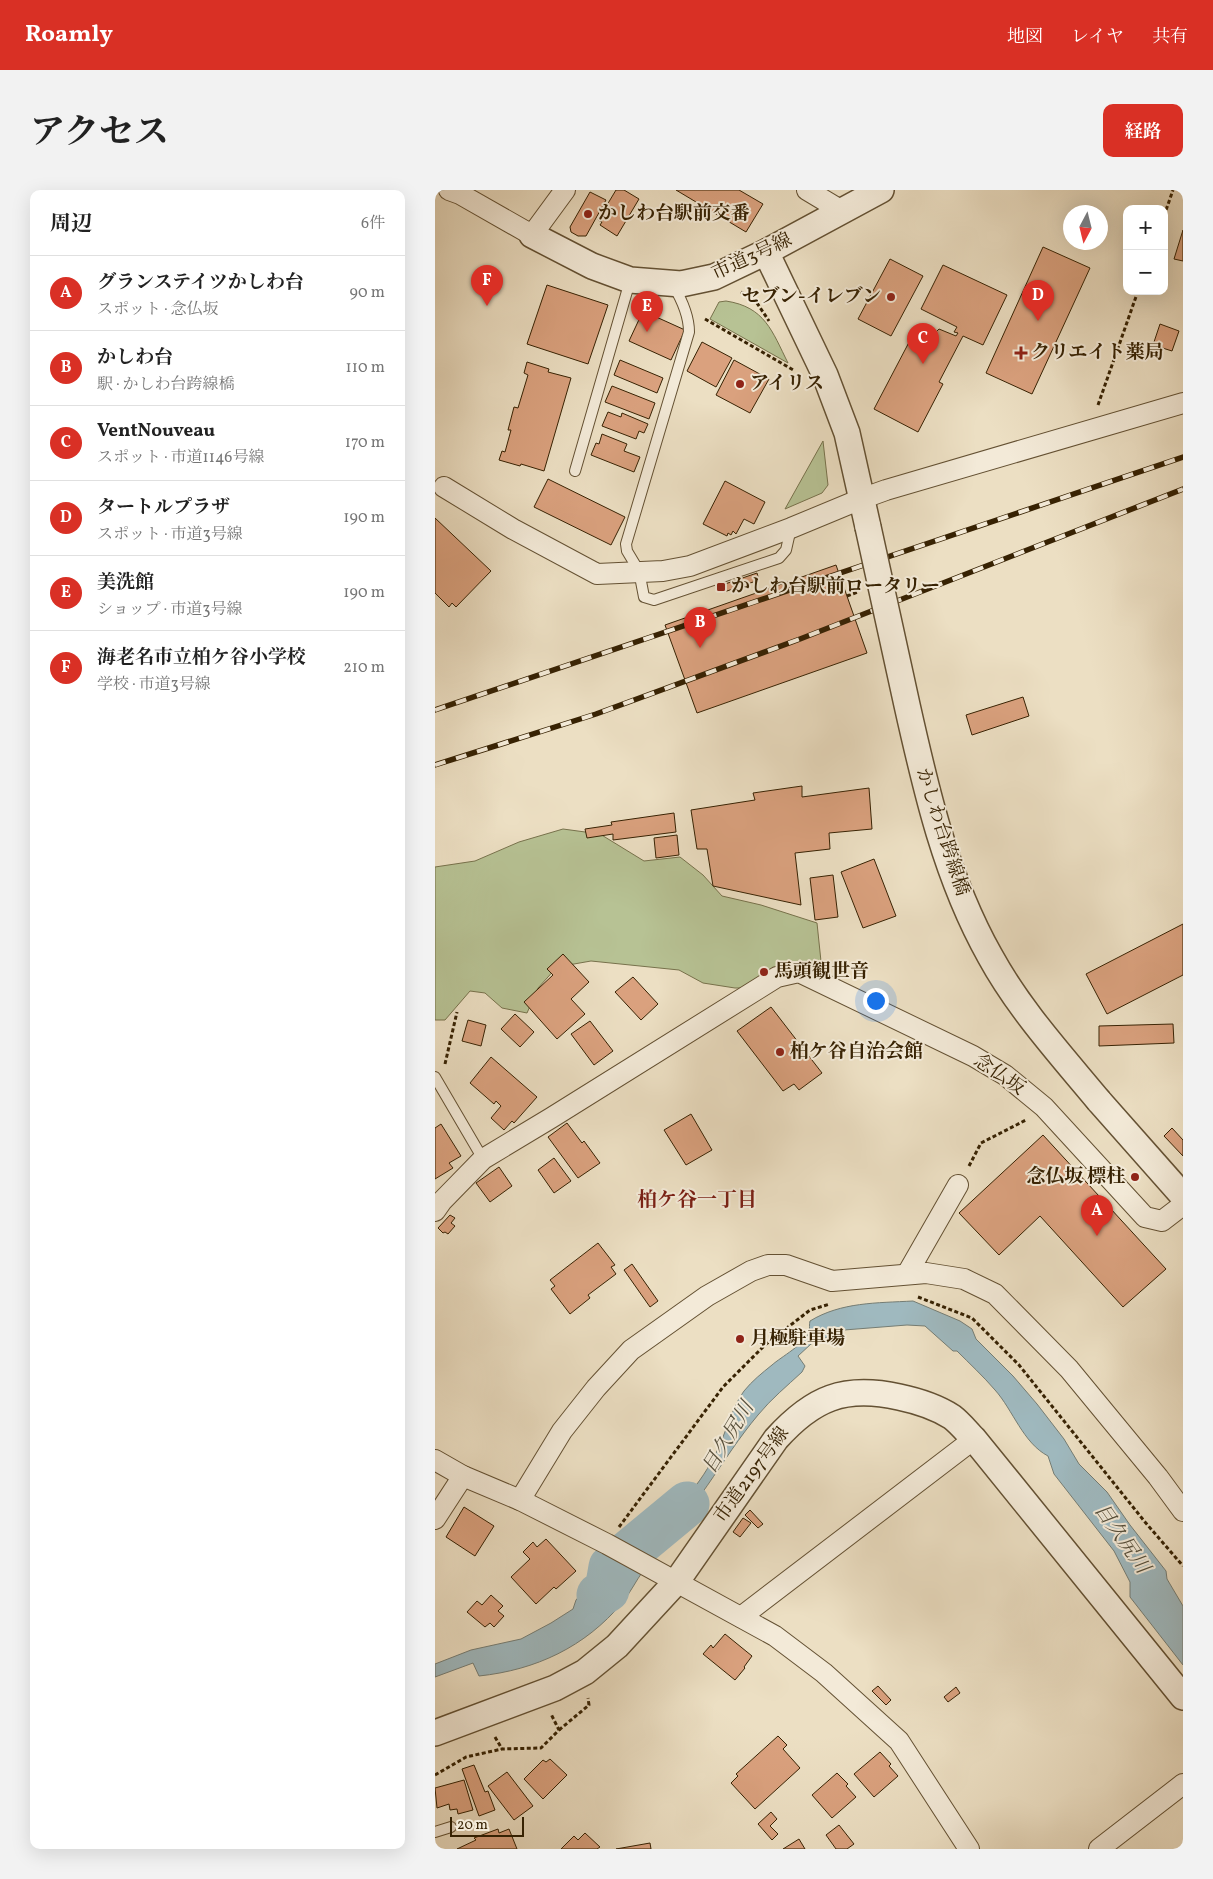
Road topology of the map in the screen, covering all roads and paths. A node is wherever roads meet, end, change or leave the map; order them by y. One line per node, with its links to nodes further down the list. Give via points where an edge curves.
1 (449, 190): 8 (street)
2 (565, 190): 8 (street)
3 (807, 190): 7 (street)
4 (881, 190): 7 (street, 市道3号線)
5 (1173, 190): 6 (path)
6 (1168, 205)
7 (843, 211): 9 (street, 市道3号線)
8 (532, 235): 10 (street, 市道3号線, via 592,266)
9 (766, 252): 11 (street, 市道3号線, via 714,277); 21 (street, かしわ台跨線橋, via 825,375 847,433)
10 (630, 280): 11 (street, 市道3号線); 19 (lane)
11 (673, 284): 23 (lane, via 689,323 689,332 626,544)
12 (734, 292): 15 (path, via 755,300)
13 (1137, 295): 18 (path)
14 (701, 314): 16 (path)
15 (771, 323)
16 (801, 375)
17 (1183, 403): 18 (street)
18 (1088, 431): 21 (street)
19 (575, 472)
20 (444, 486): 23 (street, via 513,529 597,574)
21 (861, 499): 22 (street); 31 (street, かしわ台跨線橋, bridge, via 923,776 948,861 970,916 989,956 1042,1032)
22 (791, 528): 23 (street, via 690,566); 23 (lane, via 786,550 779,558 654,600 644,597)
23 (639, 571)
24 (861, 591): 25 (path)
25 (847, 596)
26 (457, 1012): 27 (path)
27 (438, 1082): 29 (lane)
28 (1031, 1117): 30 (path, via 981,1143)
29 (483, 1159): 32 (street, 念仏坂, via 777,977 799,972 973,1056 1005,1075 1044,1107 1145,1217 1162,1221); 33 (street)
30 (958, 1185): 34 (street)
31 (1183, 1196)
32 (1183, 1205)
33 (435, 1212)
34 (907, 1274): 38 (street, via 832,1281 786,1264 768,1265 707,1296 631,1350 562,1430); 39 (street, via 926,1273 964,1279 995,1294 1069,1369 1159,1477)
35 (974, 1439): 43 (street, 市道2197号線, via 953,1418 924,1402 856,1391 833,1397 792,1421 776,1439); 44 (street); 46 (street, 市道2197号線)
36 (435, 1460): 37 (street)
37 (463, 1476): 38 (street); 40 (street)
38 (520, 1500): 43 (street)
39 (1183, 1511)
40 (435, 1519)
41 (1178, 1560): 42 (path)
42 (1183, 1571)
43 (677, 1581): 44 (street); 49 (street, 市道2197号線, via 617,1646 585,1672 555,1688)
44 (741, 1617): 56 (street, via 775,1636 824,1673 899,1741)
45 (587, 1694): 48 (path, via 589,1705)
46 (1183, 1697)
47 (551, 1713): 48 (path)
48 (559, 1730): 51 (path, via 541,1748)
49 (435, 1733)
50 (495, 1736): 51 (path)
51 (502, 1750): 52 (path, via 466,1757)
52 (435, 1775)
53 (1183, 1784): 57 (street)
54 (451, 1827): 55 (lane)
55 (435, 1832)
56 (969, 1849)
57 (1099, 1849)

